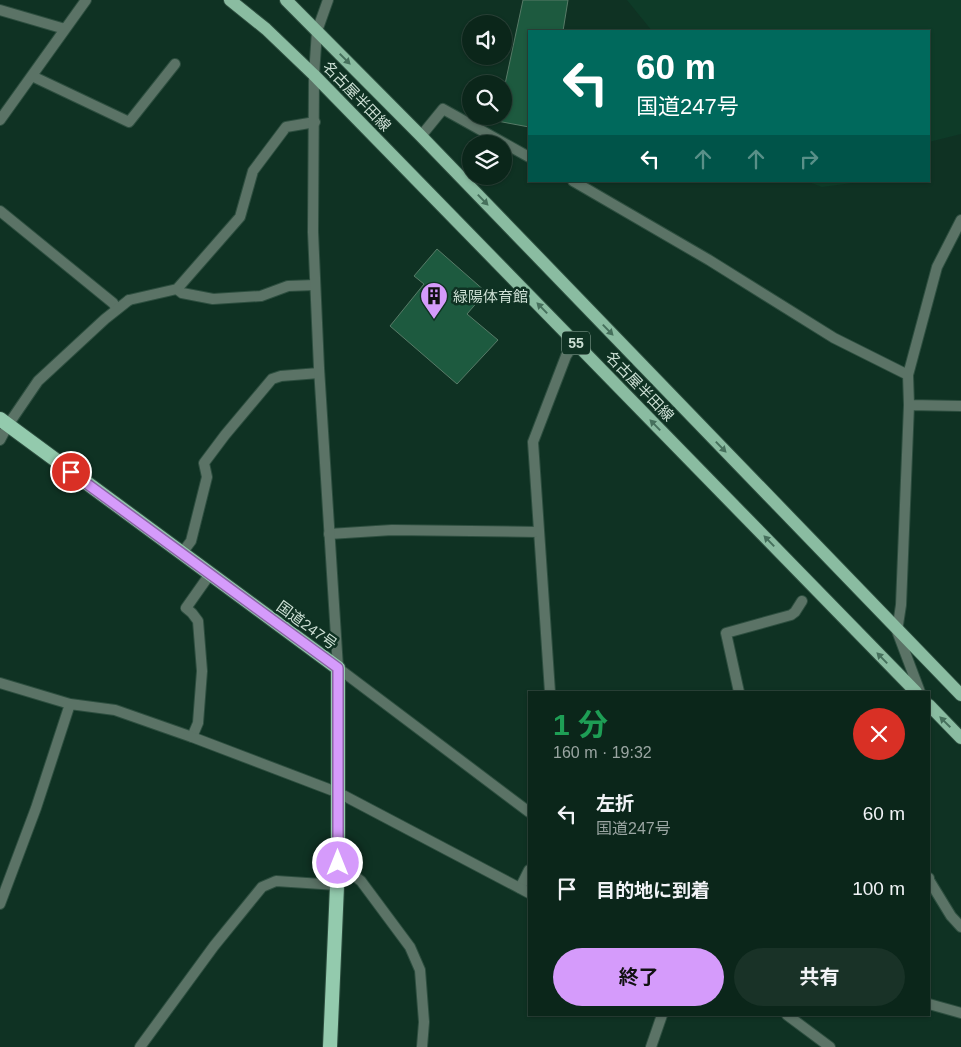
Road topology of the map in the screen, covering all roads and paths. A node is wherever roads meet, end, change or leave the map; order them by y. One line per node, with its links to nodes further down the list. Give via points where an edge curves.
1 (86, 0): 6 (street)
2 (230, 0): 9 (main road, 名古屋半田線 / 55)
3 (286, 0): 7 (main road, 名古屋半田線 / 55)
4 (328, 0): 7 (street)
5 (0, 10): 6 (street)
6 (65, 29): 10 (street)
7 (317, 31): 9 (street); 13 (main road, 名古屋半田線 / 55, one-way to 13)
8 (175, 64): 10 (street, via 129,122)
9 (314, 75): 12 (street); 21 (main road, 名古屋半田線 / 55, one-way to 9)
10 (32, 76): 11 (street)
11 (0, 120)
12 (315, 122): 18 (street); 19 (street, via 286,127 253,171 240,217)
13 (422, 136): 14 (street, via 442,109); 33 (main road, 名古屋半田線 / 55, one-way to 33)
14 (528, 156)
15 (575, 182): 23 (street, via 834,338)
16 (0, 211): 20 (street)
17 (961, 220): 23 (street, via 937,267)
18 (315, 285): 19 (street, via 288,286 261,296 213,299 182,293); 22 (street)
19 (177, 289): 20 (street, via 129,300)
20 (117, 309): 26 (street, via 38,381)
21 (575, 342): 28 (street, via 566,356 533,442); 38 (main road, 名古屋半田線 / 55, one-way to 21)
22 (319, 373): 29 (street); 30 (street, via 272,379 225,435 204,463 207,477 191,542)
23 (908, 375): 24 (street)
24 (910, 405): 25 (street); 33 (street, via 901,605)
25 (961, 406)
26 (4, 422): 27 (street); 30 (highway, 国道247号)
27 (0, 440)
28 (539, 532): 29 (street, via 392,530); 36 (street)
29 (329, 534): 34 (street)
30 (182, 553): 31 (highway, 国道247号)
31 (210, 574): 34 (highway, 国道247号); 43 (street, via 186,608 198,621 202,671 198,723)
32 (802, 601): 37 (street, via 791,615 726,633)
33 (897, 631): 39 (street); 40 (main road, 名古屋半田線 / 55)
34 (338, 668): 45 (highway, 国道247号); 46 (street)
35 (0, 683): 41 (street)
36 (550, 691)
37 (739, 691)
38 (915, 691)
39 (920, 691)
40 (961, 695)
41 (70, 704): 43 (street, via 115,710); 52 (street)
42 (930, 706): 44 (main road, one-way to 42)
43 (192, 737): 45 (street)
44 (961, 738)
45 (339, 793): 47 (highway, 国道247号); 51 (street)
46 (528, 811)
47 (338, 863): 50 (highway, 国道247号); 60 (street, via 361,881 410,947 420,970 424,1022)
48 (528, 874): 51 (street)
49 (930, 882): 53 (street)
50 (338, 885): 58 (street, via 276,881 262,887); 59 (highway, 国道247号)
51 (524, 890)
52 (0, 904)
53 (961, 927)
54 (930, 1004): 55 (street)
55 (961, 1013)
56 (662, 1016): 61 (street)
57 (788, 1016): 62 (street)
58 (140, 1047)
59 (330, 1047)
60 (422, 1047)
61 (651, 1047)
62 (830, 1047)

